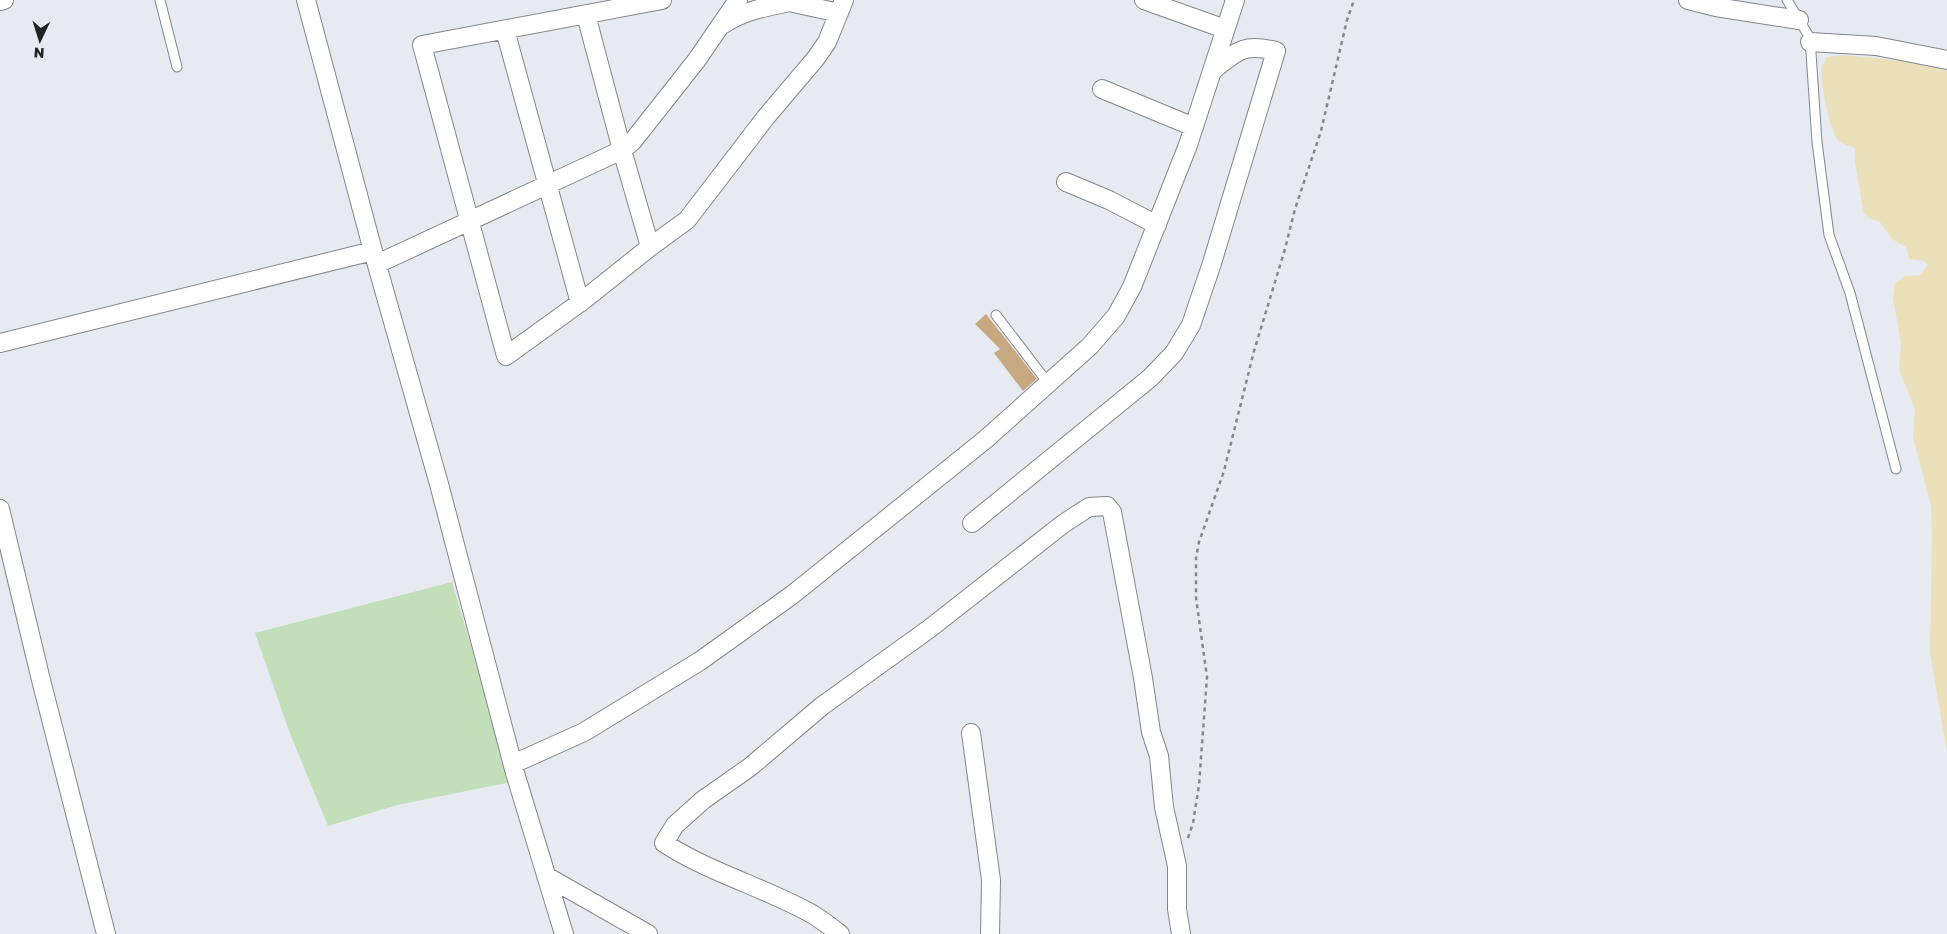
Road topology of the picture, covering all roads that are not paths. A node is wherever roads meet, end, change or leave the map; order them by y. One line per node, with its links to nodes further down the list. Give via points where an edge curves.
1 (160, 0): 18 (lane)
2 (306, 0): 28 (street)
3 (662, 0): 11 (street)
4 (738, 0): 13 (street)
5 (1144, 0): 14 (street)
6 (1236, 0): 14 (street)
7 (1688, 0): 12 (street)
8 (1787, 0): 12 (lane)
9 (785, 1): 10 (street); 13 (street, via 736,16)
10 (842, 7): 27 (street, via 827,42 816,58 687,220)
11 (586, 15): 15 (street); 22 (street)
12 (1799, 20): 16 (lane)
13 (720, 27): 22 (street, via 644,128)
14 (1225, 29): 19 (street)
15 (505, 30): 24 (street); 25 (street, via 422,45)
16 (1810, 42): 17 (street, via 1876,46); 33 (lane, via 1817,142 1829,235 1850,293)
17 (1947, 60)
18 (177, 67)
19 (1212, 71): 21 (street); 35 (street, via 1245,49 1276,51 1191,325 1174,353 1150,378)
20 (1102, 88): 21 (street)
21 (1194, 127): 26 (street)
22 (622, 150): 24 (street); 27 (street)
23 (1066, 182): 26 (street)
24 (548, 185): 25 (street); 29 (street)
25 (470, 221): 28 (street); 29 (street, via 506,356)
26 (1157, 224): 32 (street, via 1132,287 1116,316 1090,346)
27 (650, 247): 29 (street)
28 (375, 258): 31 (street); 37 (street)
29 (580, 303)
30 (996, 315): 32 (lane)
31 (0, 343)
32 (1048, 383): 37 (street, via 986,439 785,600 700,661 584,732)
33 (1896, 469)
34 (0, 508): 39 (street, via 40,680)
35 (972, 522)
36 (971, 733): 43 (street, via 992,880)
37 (513, 764): 38 (street)
38 (546, 876): 40 (street); 41 (street)
39 (106, 934)
40 (564, 934)
41 (648, 934)
42 (840, 934): 44 (street, via 812,914 687,858 664,843 666,837 703,800 750,767 822,706 929,629 1063,524 1089,507 1107,506 1112,512 1151,732 1159,756 1164,807 1177,866 1177,909)
43 (990, 934)
44 (1182, 934)

